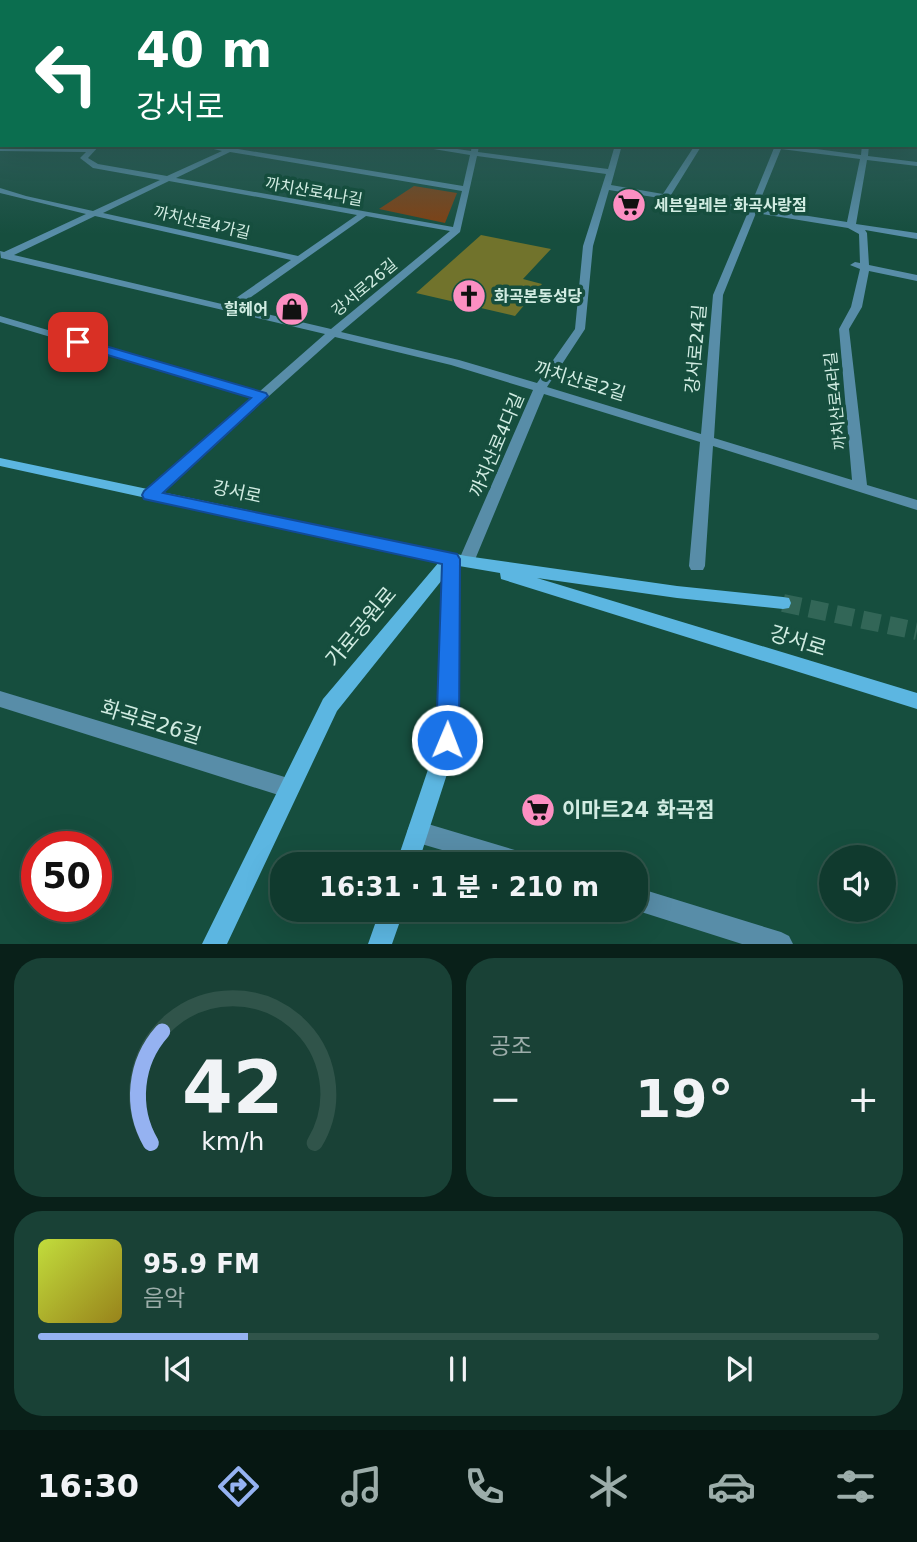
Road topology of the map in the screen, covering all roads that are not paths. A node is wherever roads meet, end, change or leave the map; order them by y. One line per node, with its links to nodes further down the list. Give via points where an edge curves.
1 (209, 147): 10 (street)
2 (437, 147): 9 (street)
3 (618, 147): 13 (street, 까치산로4다길)
4 (698, 147): 18 (street)
5 (775, 147): 19 (street, 강서로24길)
6 (793, 147): 11 (street, 강서로24길)
7 (94, 148): 8 (street); 14 (street, 까치산로4나길, via 84,158 96,166)
8 (2, 149)
9 (475, 150): 13 (street); 16 (street)
10 (226, 151): 14 (street); 16 (street)
11 (864, 151): 12 (street); 22 (street)
12 (917, 164)
13 (611, 172): 15 (street, 까치산로4다길)
14 (166, 180): 20 (street, 까치산로4가길); 21 (street, 까치산로4나길)
15 (606, 187): 18 (street); 33 (street, 까치산로4다길, via 588,246 580,329)
16 (466, 189): 23 (street)
17 (0, 190): 20 (street, 까치산로4가길)
18 (666, 196): 19 (street)
19 (753, 210): 22 (street); 35 (street, 강서로24길, via 718,295)
20 (98, 213): 25 (street, 까치산로4가길); 26 (street, 까치산로4가길)
21 (364, 214): 23 (street, 까치산로4나길); 26 (street)
22 (851, 226): 24 (street); 28 (street, 까치산로4라길, via 863,233)
23 (457, 230): 32 (street, 강서로26길)
24 (917, 236)
25 (2, 256): 30 (street, 까치산로2길)
26 (300, 259): 30 (street)
27 (855, 265): 28 (street)
28 (867, 268): 29 (street); 37 (street, 까치산로4라길, via 854,316 844,330)
29 (917, 278)
30 (228, 309): 32 (street, 까치산로2길)
31 (0, 319): 34 (street)
32 (332, 334): 33 (street, 까치산로2길); 34 (street, 강서로26길)
33 (541, 387): 35 (street, 까치산로2길); 40 (street, 까치산로4다길)
34 (261, 396): 38 (street, 강서로26길)
35 (706, 438): 37 (street, 까치산로2길); 41 (street, 강서로24길)
36 (0, 462): 38 (main road, 강서로)
37 (860, 487): 39 (street, 까치산로2길)
38 (150, 495): 40 (main road, 강서로)
39 (917, 505)
40 (458, 561): 42 (main road, 강서로); 44 (main road, 강서로); 45 (main road, 가로공원로, via 330,705); 46 (main road, via 447,740)
41 (697, 566)
42 (783, 603)
43 (0, 699): 45 (street, 화곡로26길)
44 (917, 701)
45 (288, 788): 51 (main road, 가로공원로)
46 (418, 831): 47 (main road); 48 (street)
47 (411, 852)
48 (486, 852)
49 (648, 902): 53 (street)
50 (388, 922): 52 (main road)
51 (214, 943)
52 (380, 943)
53 (781, 943)

